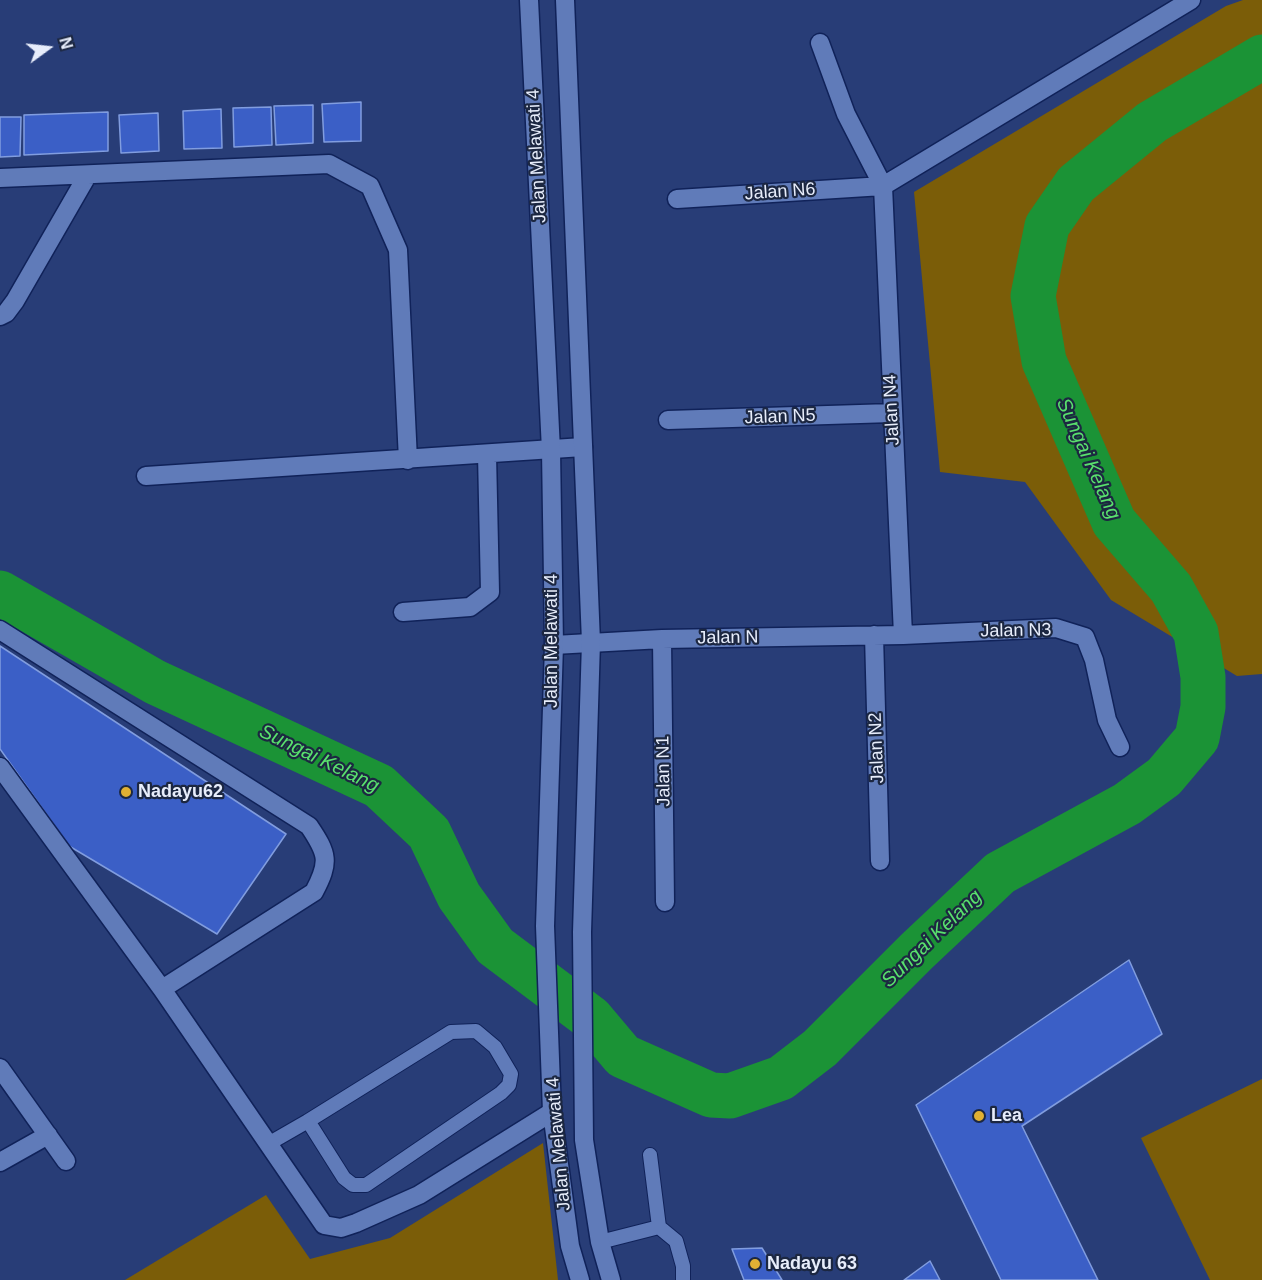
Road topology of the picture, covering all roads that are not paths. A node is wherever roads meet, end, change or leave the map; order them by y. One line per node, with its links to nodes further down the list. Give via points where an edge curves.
1 (529, 0): 13 (street, Jalan Melawati 4)
2 (565, 0): 12 (street, Jalan Melawati 4)
3 (1191, 0): 7 (street)
4 (820, 44): 7 (street, Jalan N4, via 846,114)
5 (87, 176): 6 (street); 9 (street, via 15,301); 15 (street, via 329,164 370,186 398,250)
6 (0, 178)
7 (883, 186): 8 (street, Jalan N6); 10 (street, Jalan N4)
8 (677, 199)
9 (0, 316)
10 (892, 413): 11 (street, Jalan N5); 20 (street, Jalan N4)
11 (668, 420)
12 (583, 447): 13 (street); 22 (street, Jalan Melawati 4)
13 (551, 450): 14 (street); 23 (street, Jalan Melawati 4)
14 (487, 454): 15 (street); 17 (street, via 490,592 470,607)
15 (408, 460): 16 (street)
16 (146, 476)
17 (403, 612)
18 (0, 630): 28 (street, via 309,826 324,848 325,872 314,892)
19 (874, 635): 20 (street, Jalan N); 21 (street, Jalan N); 26 (street, Jalan N2)
20 (903, 635): 24 (street, Jalan N3, via 1056,628 1085,637 1107,720)
21 (662, 639): 22 (street, Jalan N); 27 (street, Jalan N1)
22 (591, 642): 23 (street, Jalan N); 38 (street, Jalan Melawati 4, via 582,932 584,1140)
23 (554, 645): 30 (street, Jalan Melawati 4, via 545,926)
24 (1120, 747)
25 (0, 767): 28 (street)
26 (880, 861)
27 (665, 902)
28 (162, 989): 33 (street)
29 (0, 1068): 32 (street)
30 (552, 1112): 33 (street, via 419,1195 340,1227 324,1225); 39 (street, Jalan Melawati 4, via 570,1246)
31 (308, 1121): 31 (lane, via 344,1178 353,1185 366,1185 501,1093 509,1085 511,1074 495,1047 476,1031 451,1032); 33 (lane)
32 (48, 1135): 35 (street); 36 (street)
33 (268, 1144)
34 (650, 1155): 37 (lane)
35 (66, 1161)
36 (0, 1162)
37 (659, 1227): 38 (lane); 41 (lane, via 676,1241)
38 (600, 1242): 40 (street, Jalan Melawati 4)
39 (580, 1280)
40 (611, 1280)
41 (683, 1280)

